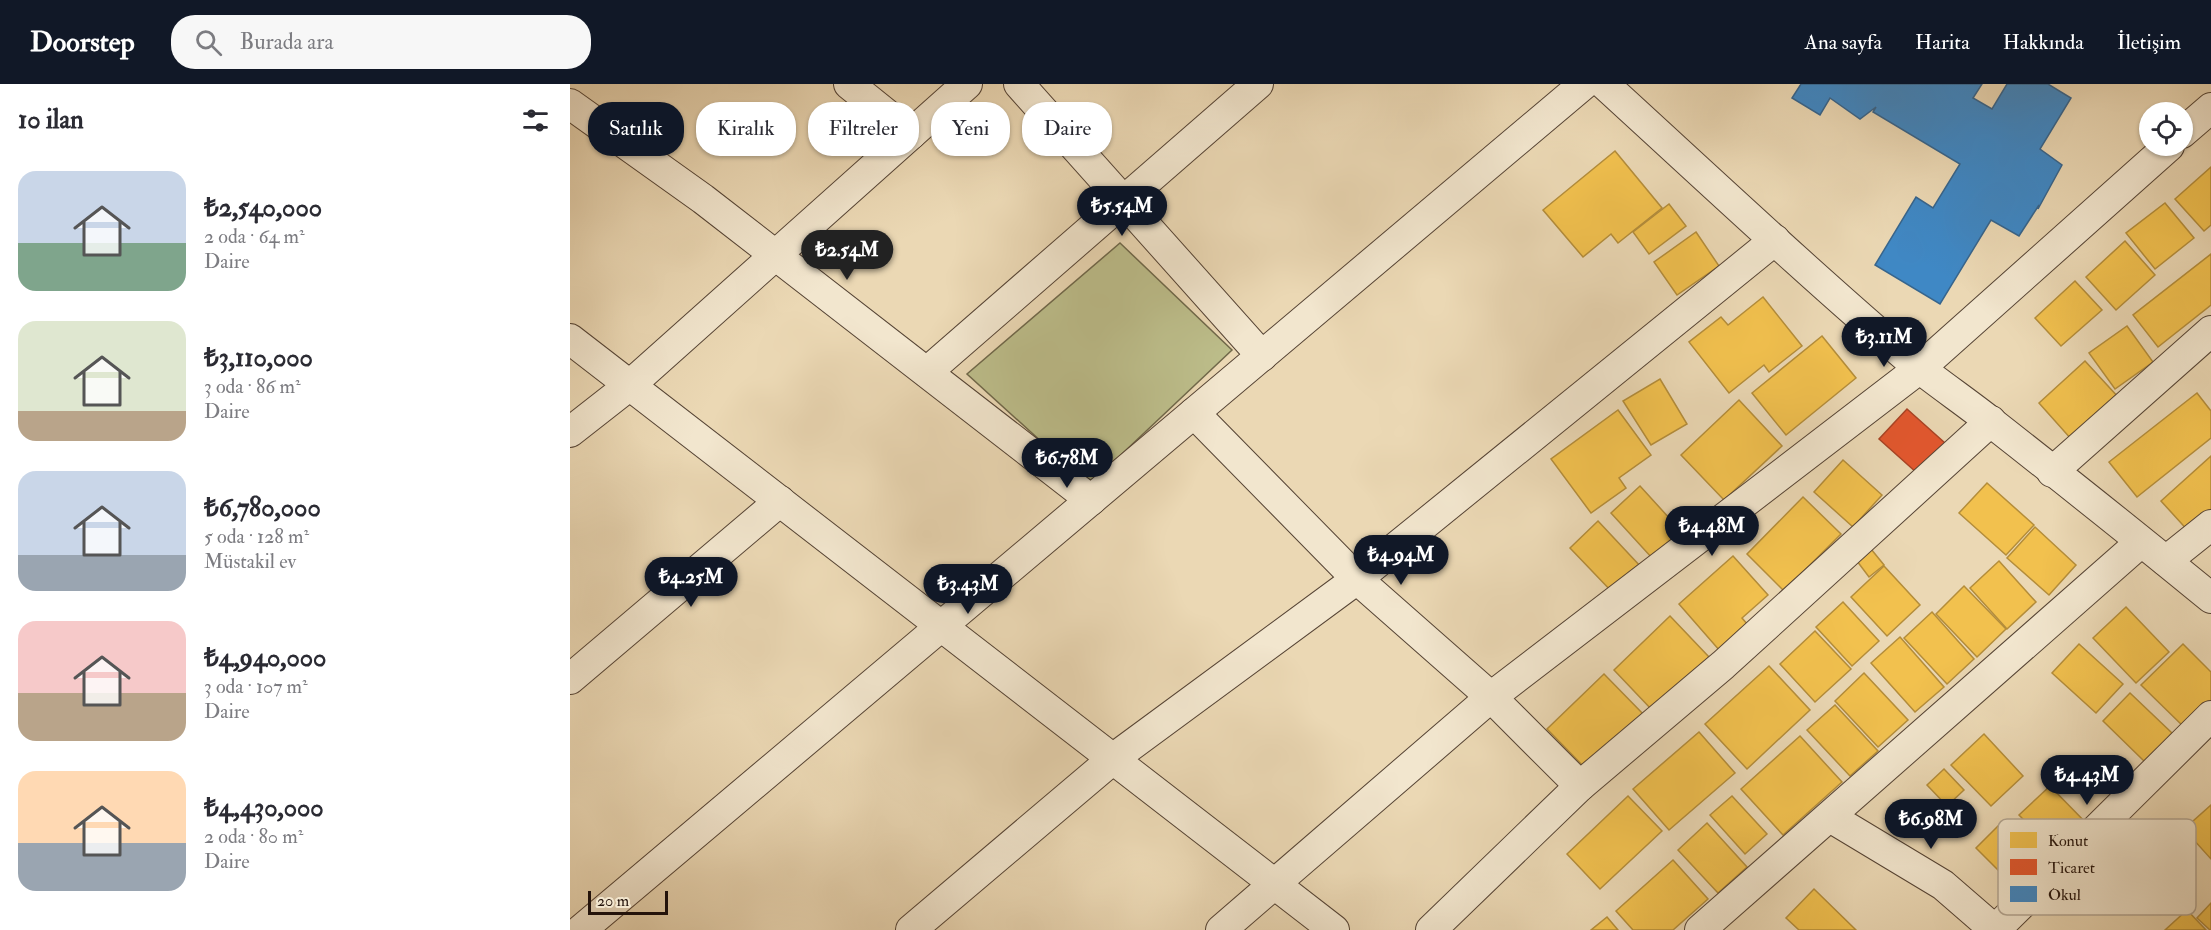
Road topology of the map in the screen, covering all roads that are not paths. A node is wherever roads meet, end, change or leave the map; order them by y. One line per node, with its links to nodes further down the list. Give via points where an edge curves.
1 (849, 84): 7 (street)
2 (967, 84): 11 (street)
3 (1019, 84): 14 (street)
4 (1258, 84): 14 (street)
5 (1584, 84): 19 (street)
6 (1604, 84): 15 (street)
7 (871, 102)
8 (570, 104): 16 (street)
9 (2211, 108): 10 (street)
10 (2193, 124)
11 (919, 127)
12 (886, 156): 16 (street)
13 (2158, 156): 20 (street)
14 (1122, 202): 19 (street); 21 (street)
15 (1775, 240): 20 (street); 32 (street)
16 (775, 256): 21 (street); 22 (street)
17 (2211, 331): 26 (street)
18 (570, 339): 22 (street)
19 (1262, 356): 23 (street)
20 (1920, 368): 24 (street); 36 (street)
21 (927, 372): 27 (street)
22 (630, 385): 25 (street); 28 (street)
23 (1194, 413): 27 (street); 32 (street)
24 (1991, 421): 26 (street); 39 (street, via 1724,665)
25 (570, 432)
26 (2052, 472): 30 (street)
27 (1091, 500): 34 (street)
28 (780, 501): 34 (street); 35 (street)
29 (2211, 525): 31 (street)
30 (2141, 542): 31 (street); 40 (street)
31 (2166, 561): 33 (street)
32 (1357, 579): 36 (street); 38 (street)
33 (2211, 597)
34 (942, 626): 38 (street); 44 (street)
35 (570, 679)
36 (1491, 697): 39 (street); 42 (street)
37 (2211, 716): 41 (street)
38 (1114, 758): 42 (street); 45 (street)
39 (1580, 786): 48 (street)
40 (1830, 817): 49 (street); 50 (street, via 1943,885)
41 (2107, 819)
42 (1275, 883): 46 (street); 47 (street)
43 (2010, 915): 50 (street)
44 (581, 930)
45 (911, 930)
46 (1221, 930)
47 (1334, 930)
48 (1431, 930)
49 (1700, 930)
50 (1995, 930)

